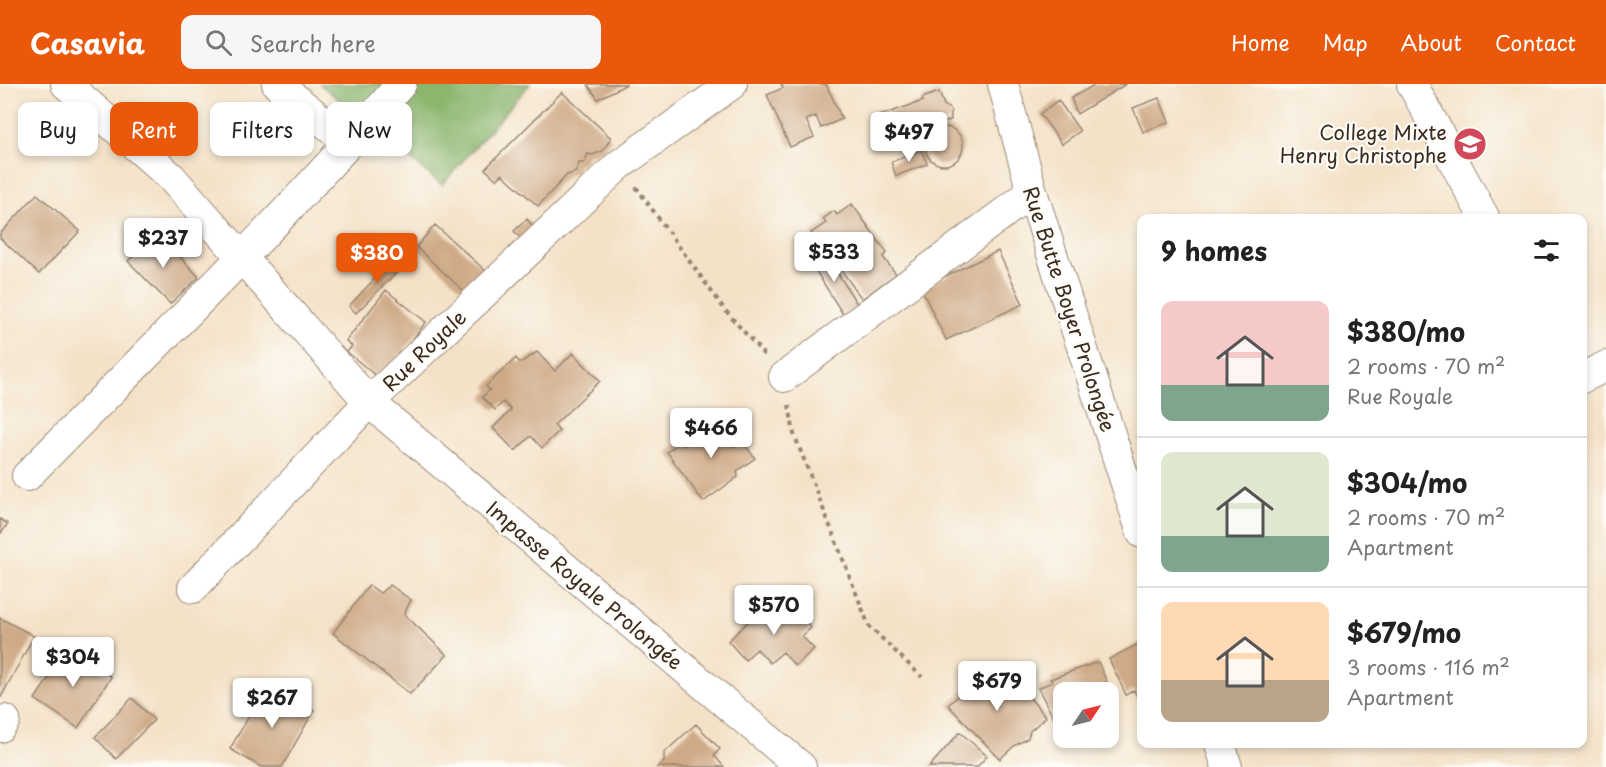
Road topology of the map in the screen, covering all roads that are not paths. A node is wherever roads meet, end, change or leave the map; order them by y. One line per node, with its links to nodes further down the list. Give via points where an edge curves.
1 (66, 84): 12 (street, Rue Royale, via 171,177)
2 (277, 84): 8 (street)
3 (401, 84): 7 (street)
4 (732, 84): 16 (street, Rue Royale, via 619,165)
5 (1003, 84): 10 (street, Rue Butte Boyer Prolongée)
6 (1412, 84): 11 (street)
7 (385, 102)
8 (326, 124)
9 (338, 156): 12 (street)
10 (1032, 192): 15 (street); 18 (street, Rue Butte Boyer Prolongée)
11 (1482, 214)
12 (240, 258): 16 (street, Rue Royale); 17 (street)
13 (1606, 366): 14 (street)
14 (1587, 376)
15 (784, 377)
16 (369, 402): 19 (street); 21 (street, Impasse Royale Prolongée)
17 (27, 476)
18 (1137, 518)
19 (193, 588)
20 (1221, 748): 22 (street)
21 (801, 767)
22 (1227, 767)

